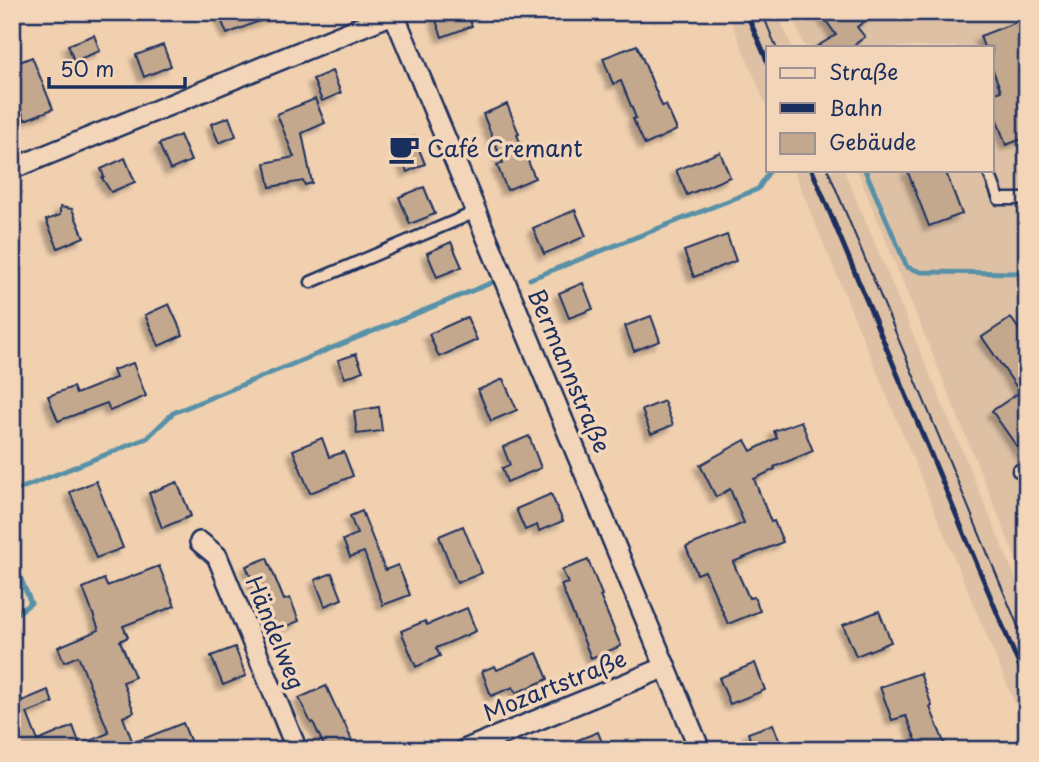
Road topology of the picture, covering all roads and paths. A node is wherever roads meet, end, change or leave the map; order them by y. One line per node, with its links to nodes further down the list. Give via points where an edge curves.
1 (393, 13): 2 (street); 5 (street, Bermannstraße)
2 (12, 169)
3 (989, 172): 4 (lane, via 999,198)
4 (1027, 199)
5 (476, 212): 6 (lane); 8 (street, Bermannstraße)
6 (312, 282)
7 (200, 542): 9 (street, Händelweg, via 217,556)
8 (666, 667): 10 (street, Mozartstraße); 11 (street, Bermannstraße)
9 (297, 750)
10 (464, 750)
11 (700, 750)

